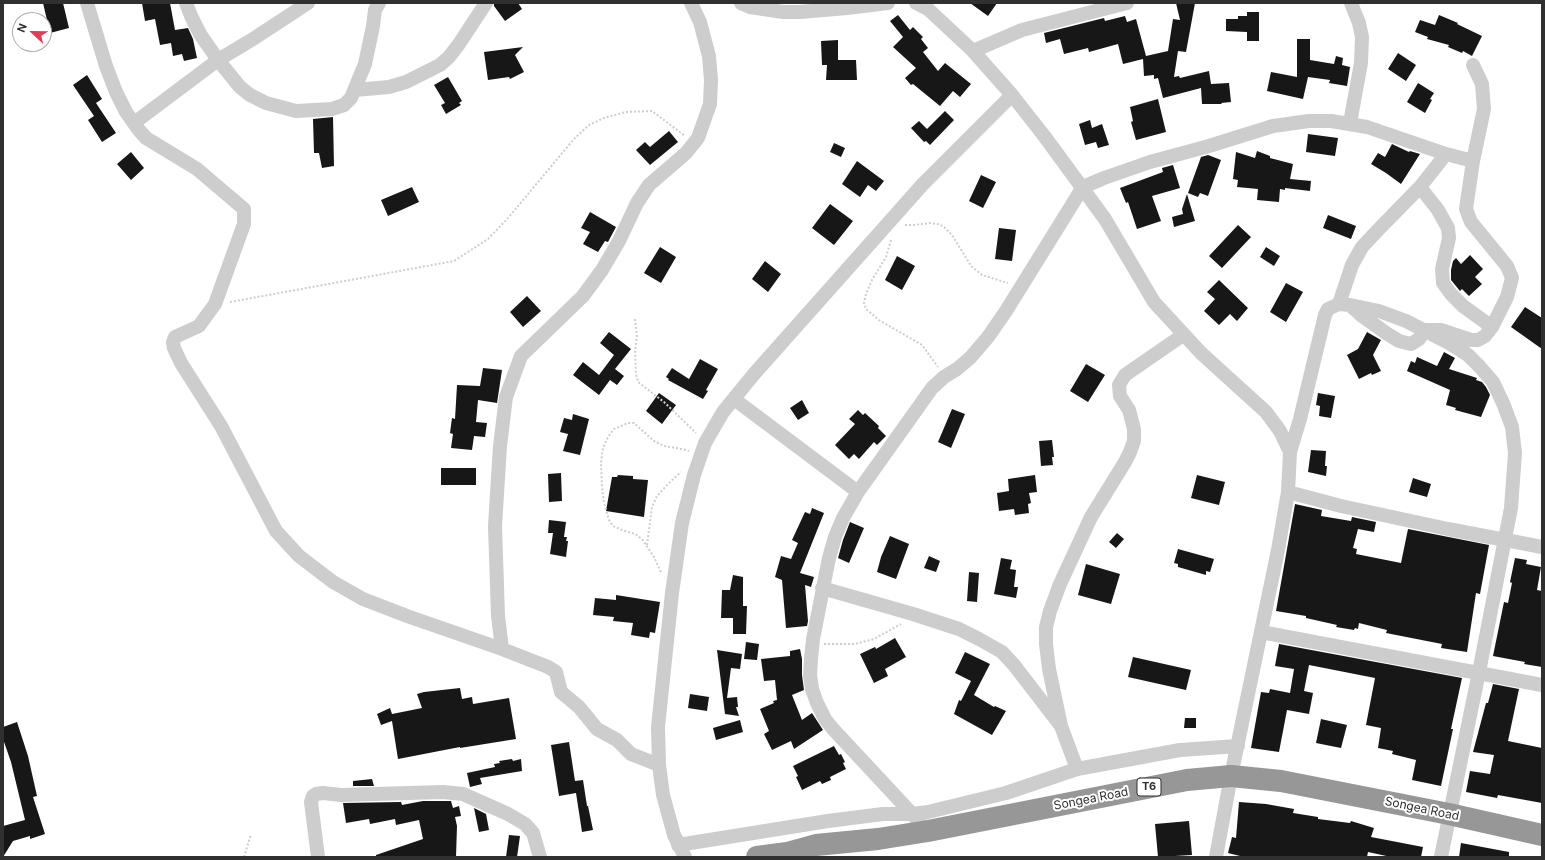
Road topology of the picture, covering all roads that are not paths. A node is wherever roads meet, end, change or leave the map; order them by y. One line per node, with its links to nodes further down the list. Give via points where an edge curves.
1 (87, 3): 19 (street, via 116,92)
2 (186, 3): 15 (street, via 200,34)
3 (308, 3): 15 (street)
4 (379, 3): 17 (street, via 375,10 365,64)
5 (486, 3): 17 (street, via 459,44 440,65 406,82 389,87)
6 (691, 3): 37 (street, via 700,22 709,56 711,80 710,104 698,138 686,153 649,185 637,203 619,241 587,291 521,356 506,397 496,499 497,609)
7 (741, 3): 12 (street, via 750,7)
8 (888, 3): 13 (street, via 834,9)
9 (916, 3): 14 (street, via 928,9)
10 (1126, 3): 14 (street, via 1022,30)
11 (1351, 3): 20 (street, via 1362,37 1362,63)
12 (771, 7): 13 (street)
13 (800, 7)
14 (973, 51): 18 (street)
15 (218, 60): 17 (street, via 250,95 285,109 344,106); 19 (street)
16 (1473, 65): 22 (street, via 1482,84 1484,109)
17 (355, 90)
18 (1012, 95): 23 (street); 29 (street, via 924,184)
19 (134, 123): 37 (street, via 146,138 197,168 244,209 244,224 215,304 199,326 175,337 173,342 181,363 221,426 276,531 299,556 333,582 363,599)
20 (1350, 123): 21 (street); 23 (street, via 1309,121 1273,126 1126,169)
21 (1446, 154): 22 (street); 24 (street)
22 (1473, 161): 26 (street, via 1466,209 1471,222 1507,266 1512,278 1508,297)
23 (1083, 187): 28 (street, via 1106,219 1154,302); 31 (street, via 1006,311 983,343 970,358 932,388)
24 (1420, 187): 25 (street, via 1362,248 1352,265); 26 (street, via 1448,228 1449,238 1442,269 1443,283 1463,306)
25 (1344, 304): 27 (street, via 1379,311); 27 (street, via 1399,341 1411,344 1419,339); 30 (street, via 1328,309 1325,315)
26 (1492, 327): 27 (street, via 1478,340 1441,330)
27 (1425, 330): 33 (street, via 1472,359 1493,382 1503,403 1512,427 1515,453)
28 (1183, 336): 30 (street, via 1266,412 1280,431); 40 (street, via 1125,375 1119,385 1120,396 1133,422 1134,441 1125,462 1091,517 1060,584 1046,627 1049,669)
29 (734, 399): 31 (street); 42 (street, via 723,412 701,454 682,523 658,727)
30 (1290, 452): 32 (street)
31 (858, 492): 35 (street, via 835,537)
32 (1288, 492): 33 (street, via 1341,506); 36 (street)
33 (1506, 540): 34 (street); 38 (street)
34 (1542, 547)
35 (822, 588): 40 (street, via 959,630 1002,652); 45 (street, via 812,645 810,675 816,703 825,719)
36 (1261, 632): 38 (street); 41 (street)
37 (502, 649): 42 (street, via 538,662 556,672 561,692 579,707 597,729 617,740 631,754)
38 (1480, 672): 39 (street); 46 (street)
39 (1542, 685)
40 (1061, 726): 43 (street)
41 (1238, 746): 43 (street, via 1180,750); 44 (street)
42 (659, 765): 49 (street, via 674,835)
43 (1077, 769): 45 (street, via 980,800)
44 (1231, 776): 46 (highway, Songea Road / T6, via 1281,781); 47 (highway, Songea Road / T6, via 1187,780); 53 (street)
45 (912, 814): 47 (street); 49 (street, via 883,814 828,821)
46 (1449, 814): 48 (highway, Songea Road / T6); 54 (street)
47 (928, 831): 52 (highway, Songea Road / T6, via 816,845 787,853)
48 (1542, 835)
49 (682, 851)
50 (318, 857): 51 (street, via 311,802 316,794 443,792 462,794 525,824 533,833)
51 (540, 857)
52 (757, 857)
53 (1216, 857)
54 (1441, 857)

